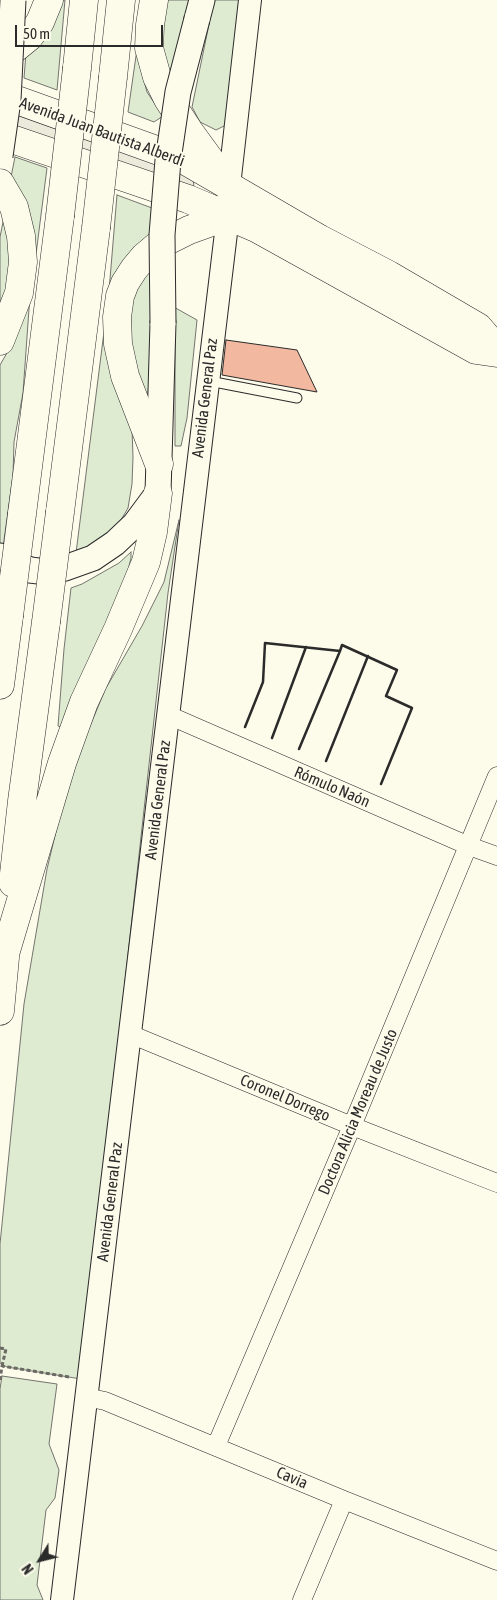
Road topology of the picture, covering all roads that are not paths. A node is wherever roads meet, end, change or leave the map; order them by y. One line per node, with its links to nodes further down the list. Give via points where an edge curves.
1 (13, 0): 11 (main road, bridge, via 8,100)
2 (49, 0): 8 (main road, via 40,22 29,37)
3 (84, 0): 23 (main road, bridge, via 60,216)
4 (121, 0): 28 (main road, bridge, via 96,228)
5 (154, 0): 13 (main road, via 149,48 157,77 189,131)
6 (250, 0): 13 (street, Avenida General Paz)
7 (200, 9): 20 (main road, bridge, via 178,92 168,160 162,235)
8 (0, 58)
9 (0, 94): 13 (main road, Avenida Juan Bautista Alberdi, via 184,160)
10 (0, 135): 14 (main road, Avenida Juan Bautista Alberdi, via 188,199)
11 (0, 156)
12 (0, 183): 15 (main road, via 14,207 23,262 19,293)
13 (229, 186): 14 (street, Avenida General Paz); 16 (main road, Avenida Juan Bautista Alberdi, via 478,327)
14 (228, 216): 17 (main road, Avenida Juan Bautista Alberdi, via 258,229 476,350); 18 (street, Avenida General Paz); 20 (main road, via 157,246 134,270 120,296 118,344 125,376)
15 (0, 341)
16 (497, 349)
17 (497, 353)
18 (207, 381): 19 (lane); 24 (street, Avenida General Paz)
19 (297, 398)
20 (159, 464): 21 (main road)
21 (158, 493): 22 (main road, via 136,524 93,558 47,572 30,570); 28 (main road, via 146,562 84,702)
22 (0, 556)
23 (0, 684)
24 (168, 715): 26 (street, Rómulo Naón); 30 (street, Avenida General Paz)
25 (497, 776): 26 (street, Doctora Alicia Moreau de Justo)
26 (469, 846): 27 (street, Rómulo Naón); 31 (street, Doctora Alicia Moreau de Justo)
27 (497, 856)
28 (5, 954): 29 (main road)
29 (0, 1011)
30 (130, 1034): 31 (street, Coronel Dorrego); 33 (street, Avenida General Paz)
31 (352, 1126): 32 (street, Coronel Dorrego); 34 (street, Doctora Alicia Moreau de Justo)
32 (497, 1183)
33 (87, 1388): 34 (street, Cavia, via 105,1401); 37 (street, Avenida General Paz)
34 (216, 1446): 35 (street, Cavia)
35 (344, 1500): 36 (street, Cavia); 38 (street)
36 (497, 1561)
37 (62, 1600)
38 (302, 1600)

